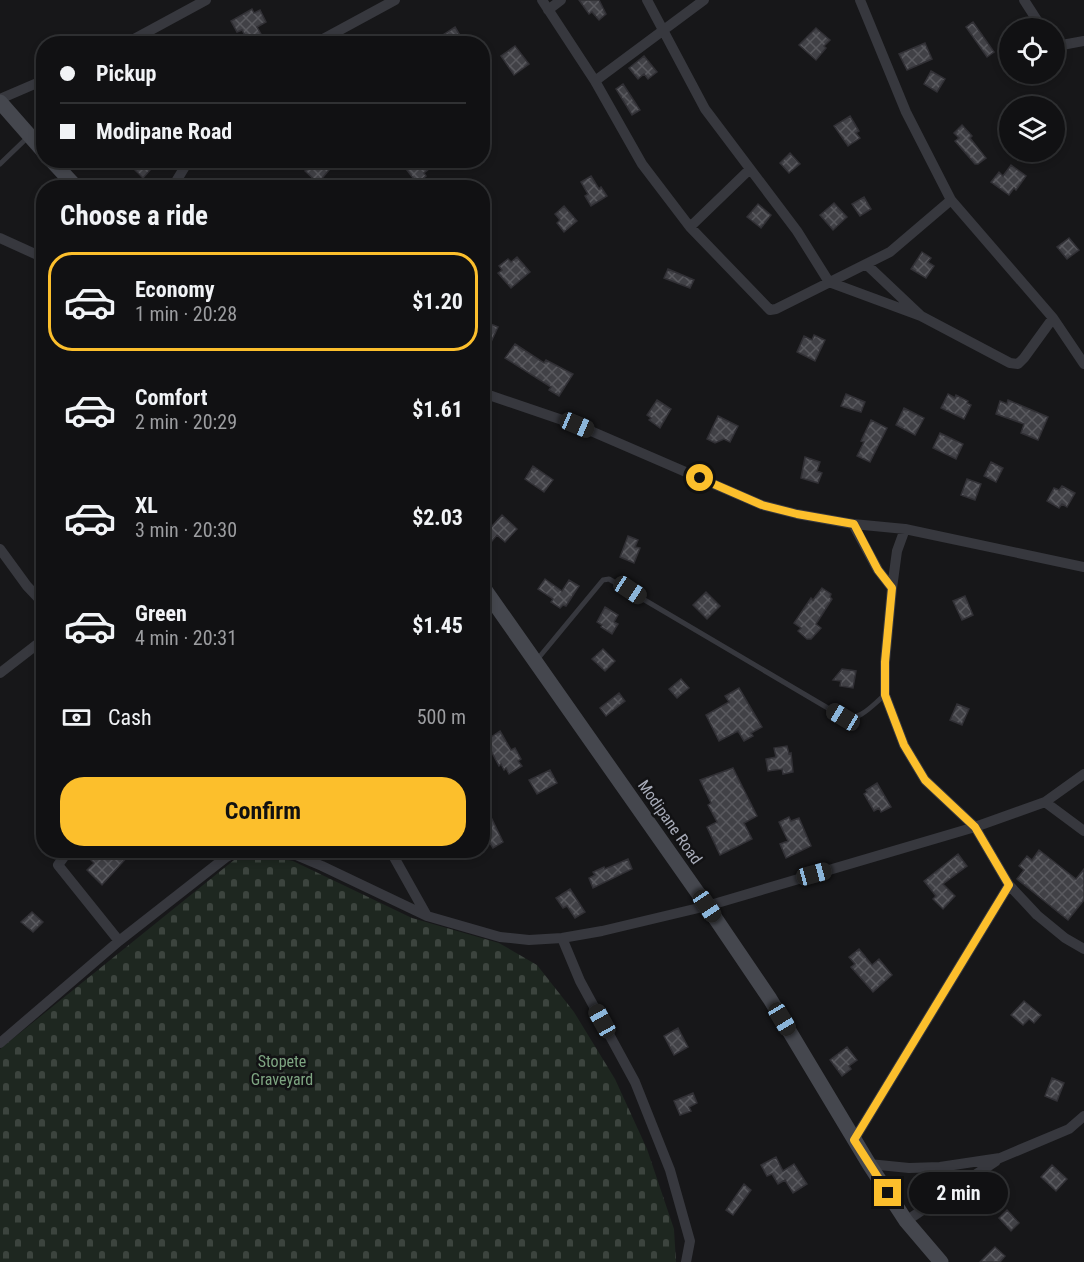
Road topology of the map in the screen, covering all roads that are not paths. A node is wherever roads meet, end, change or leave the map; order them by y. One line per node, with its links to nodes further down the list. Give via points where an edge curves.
1 (206, 0): 11 (street)
2 (396, 0): 12 (street)
3 (561, 0): 8 (street)
4 (647, 0): 10 (street)
5 (704, 0): 10 (street)
6 (860, 0): 24 (street, via 906,112)
7 (1024, 0): 9 (street)
8 (545, 5): 15 (street)
9 (1036, 18)
10 (664, 28): 15 (street); 22 (street, via 705,109)
11 (140, 36)
12 (329, 36)
13 (1084, 41): 14 (street)
14 (1065, 44)
15 (595, 81): 25 (street, via 642,164)
16 (36, 84): 17 (street)
17 (0, 101): 18 (main road)
18 (29, 136): 19 (main road); 20 (lane)
19 (36, 143)
20 (0, 164)
21 (58, 168): 23 (main road)
22 (749, 170): 25 (street); 29 (street, via 797,231)
23 (70, 180)
24 (951, 200): 28 (street, via 890,252); 31 (street)
25 (690, 227): 29 (street, via 770,310)
26 (1, 241): 27 (street)
27 (36, 255)
28 (866, 264): 29 (street); 30 (street)
29 (829, 282): 30 (street)
30 (921, 316): 31 (street, via 1018,364)
31 (1053, 318): 32 (street)
32 (1084, 364)
33 (490, 395): 34 (street, via 577,425 762,505)
34 (854, 524): 35 (street); 38 (street)
35 (905, 529): 37 (street); 38 (street, via 897,551)
36 (0, 549): 39 (street)
37 (1084, 567)
38 (892, 588): 44 (street)
39 (36, 594)
40 (490, 597): 42 (main road, Modipane Road)
41 (36, 645): 43 (street)
42 (536, 661): 44 (lane, via 603,580 609,579 843,717 860,716); 54 (main road, Modipane Road)
43 (0, 673)
44 (885, 695): 47 (street, via 904,745 925,780)
45 (1084, 774): 46 (street)
46 (1045, 802): 47 (street); 48 (street)
47 (975, 827): 53 (street); 54 (street)
48 (1084, 831)
49 (63, 858): 57 (street, via 58,865)
50 (225, 858): 57 (street)
51 (303, 858): 55 (street)
52 (394, 858): 55 (street)
53 (1009, 885): 58 (street, via 1037,915); 61 (street)
54 (707, 906): 56 (street); 61 (main road, Modipane Road, via 770,999)
55 (427, 916): 56 (street, via 500,938)
56 (562, 938): 65 (street, via 580,981 635,1082 665,1159 690,1241)
57 (119, 941): 59 (street)
58 (1084, 949)
59 (0, 1042)
60 (1083, 1120): 62 (street)
61 (854, 1140): 63 (main road, Modipane Road)
62 (1000, 1158): 63 (street, via 940,1167); 64 (street)
63 (868, 1164): 64 (main road, Modipane Road)
64 (906, 1221): 66 (main road, Modipane Road)
65 (686, 1262)
66 (940, 1262)

